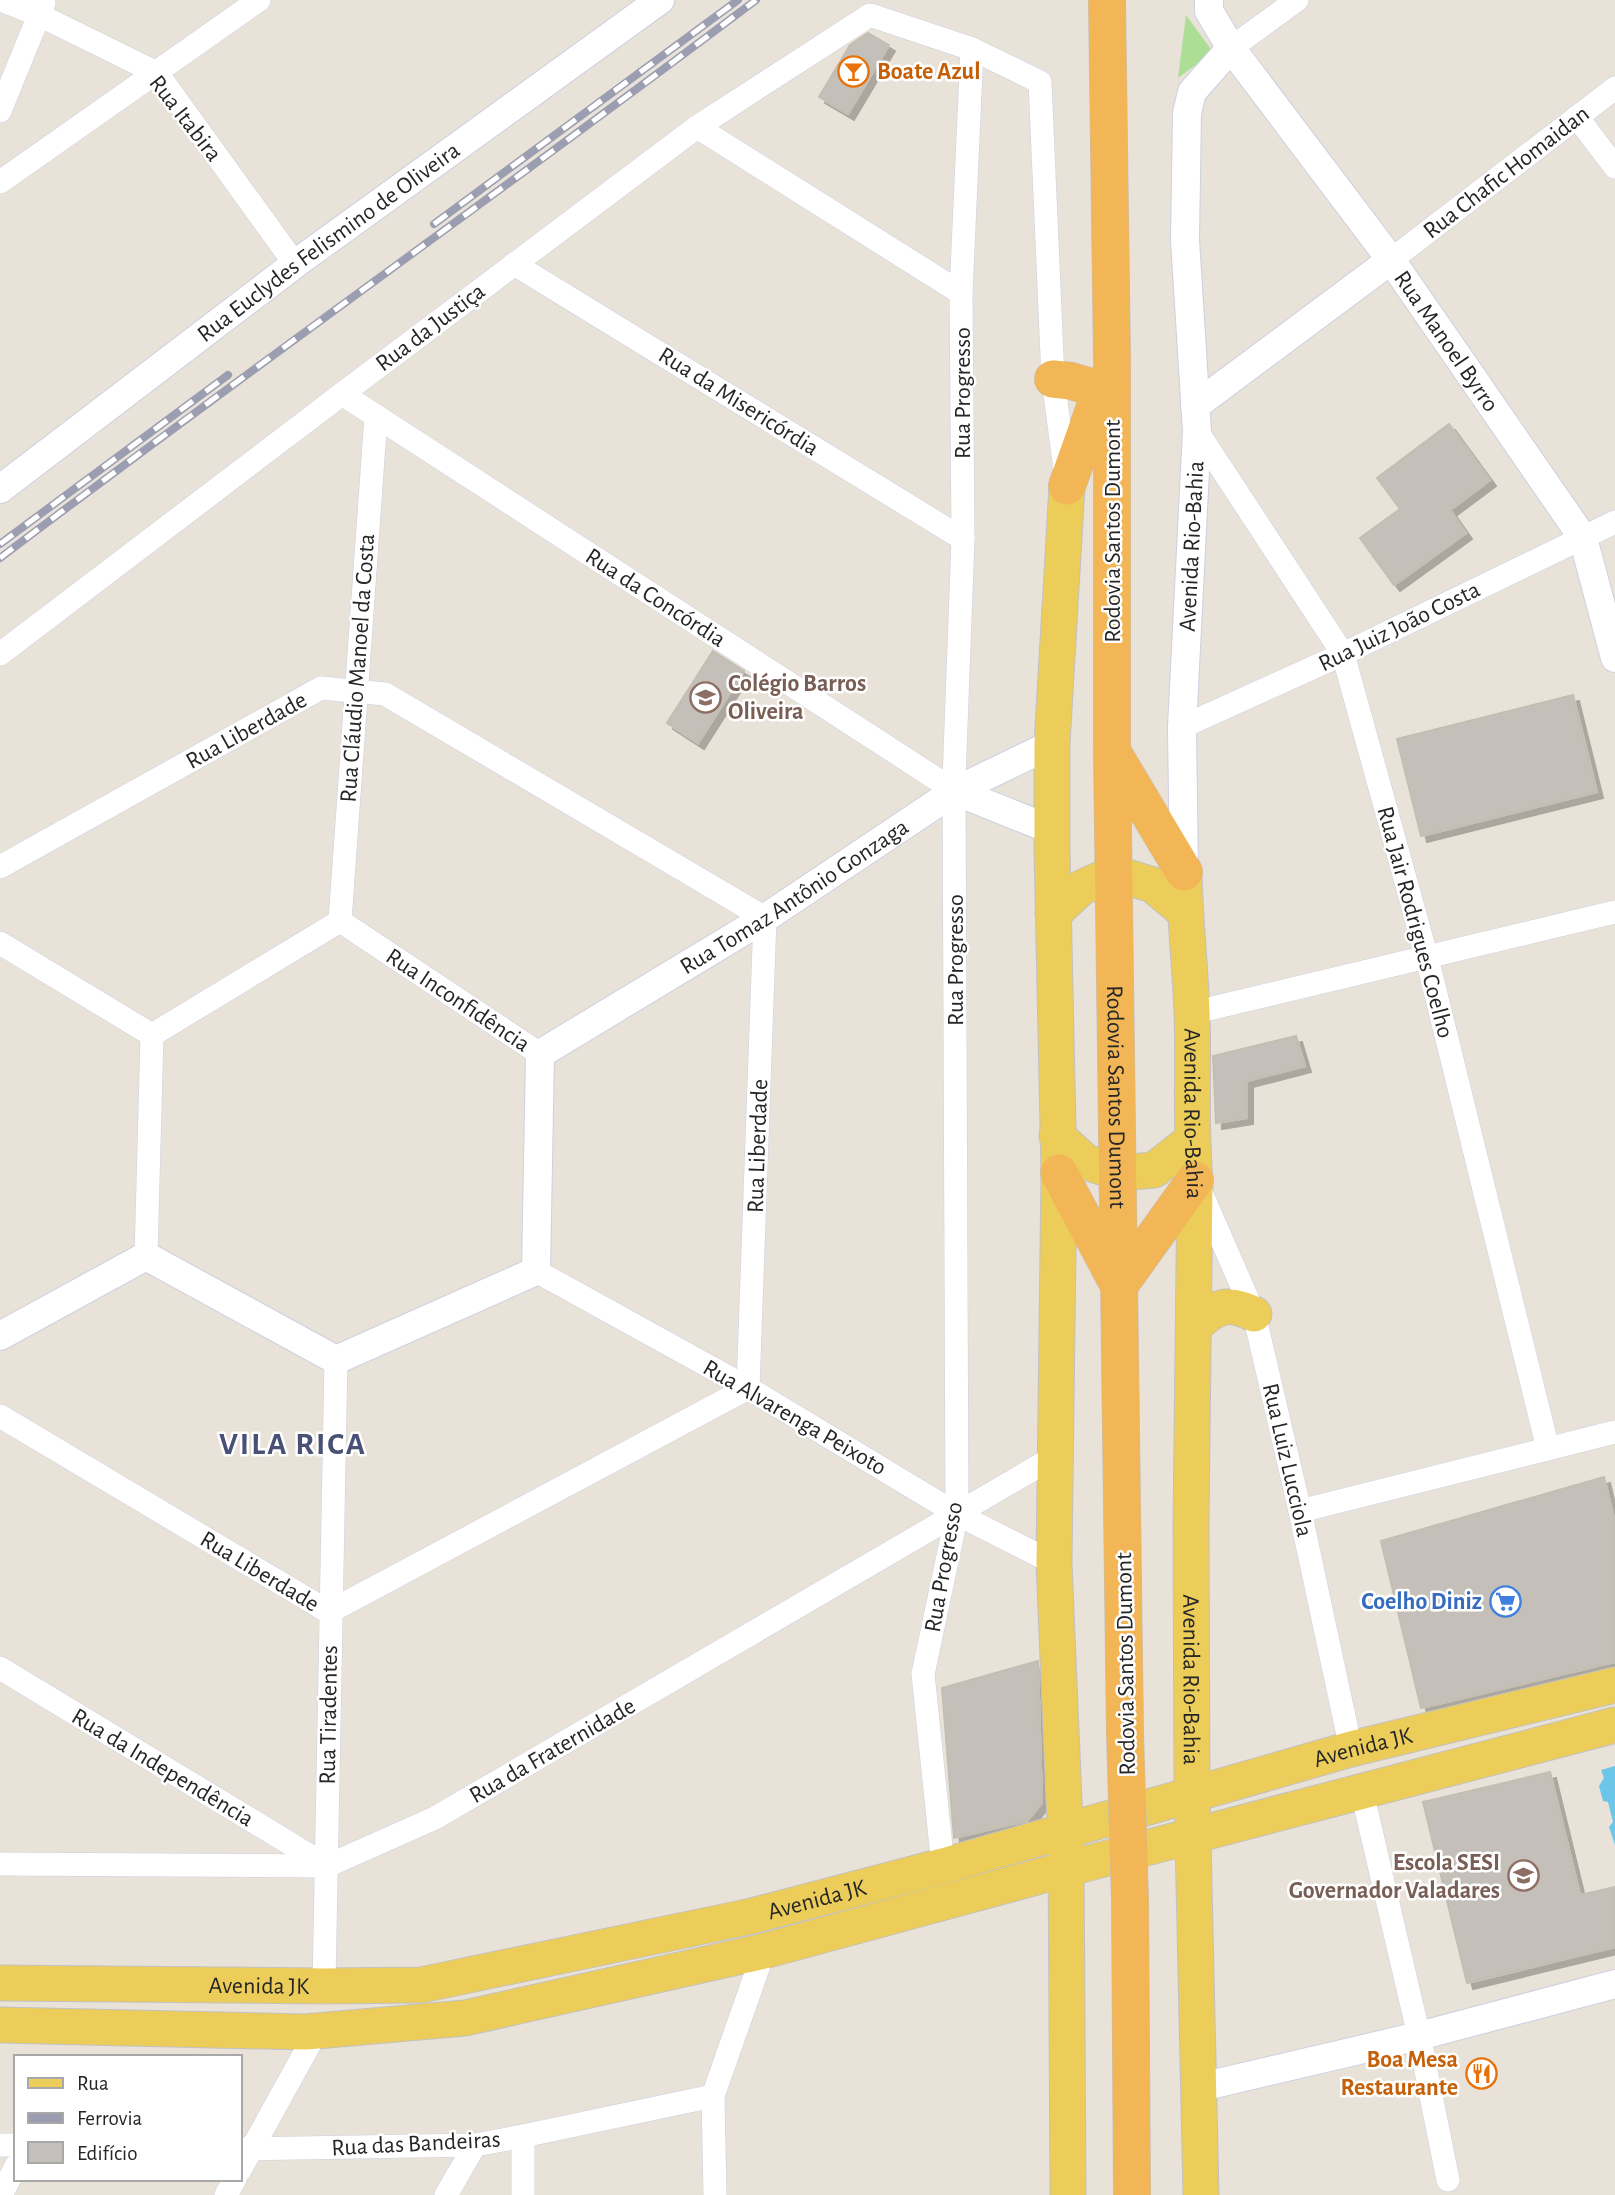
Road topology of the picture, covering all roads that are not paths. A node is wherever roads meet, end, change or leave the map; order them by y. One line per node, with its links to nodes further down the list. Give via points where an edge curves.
1 (1, 0): 7 (street, Rua Itabira)
2 (259, 0): 10 (street)
3 (660, 0): 18 (street, Rua Euclydes Felismino de Oliveira)
4 (1107, 0): 21 (highway, Rodovia Santos Dumont)
5 (1209, 0): 8 (street, Rua Manoel Byrro, via 1209,11)
6 (1297, 0): 8 (street)
7 (42, 7): 10 (street, Rua Itabira); 12 (street)
8 (1231, 48): 17 (street, Rua Manoel Byrro); 25 (street, Avenida Rio-Bahia, via 1192,92 1186,113 1185,240)
9 (972, 49): 14 (street, Rua da Justiça, via 870,15); 20 (street, Rua Progresso); 22 (street, via 1040,82)
10 (157, 73): 16 (street); 18 (street, Rua Itabira)
11 (1615, 88): 13 (street, Rua Chafic Homaidan)
12 (0, 111)
13 (1577, 117): 15 (street); 17 (street, Rua Chafic Homaidan)
14 (697, 127): 19 (street, Rua da Justiça); 20 (street)
15 (1615, 167)
16 (0, 182)
17 (1391, 260): 25 (street, Rua Chafic Homaidan); 29 (street, Rua Manoel Byrro)
18 (295, 264): 27 (street, Rua Euclydes Felismino de Oliveira)
19 (514, 264): 23 (street, Rua da Justiça); 30 (street, Rua da Misericórdia)
20 (961, 293): 30 (street, Rua Progresso)
21 (1107, 375): 22 (highway); 26 (highway); 37 (highway, Rodovia Santos Dumont)
22 (1053, 379): 26 (street)
23 (342, 394): 24 (street, Rua da Concórdia); 31 (street, Rua da Justiça)
24 (376, 416): 34 (street, Rua Cláudio Manoel da Costa); 38 (street, Rua da Concórdia)
25 (1196, 419): 32 (street, Rua Jair Rodrigues Coelho); 35 (street, Avenida Rio-Bahia)
26 (1067, 486): 36 (main road)
27 (0, 489)
28 (1615, 522): 29 (street, Rua Juiz João Costa)
29 (1583, 538): 32 (street, Rua Juiz João Costa); 33 (street, Rua Manoel Byrro)
30 (963, 539): 38 (street, Rua Progresso)
31 (0, 654)
32 (1343, 654): 35 (street, Rua Juiz João Costa); 49 (street, Rua Jair Rodrigues Coelho)
33 (1615, 658)
34 (355, 691): 40 (street, Rua Liberdade, via 321,688); 46 (street, Rua Liberdade, via 385,694); 47 (street, Rua Cláudio Manoel da Costa)
35 (1182, 727): 41 (street, Avenida Rio-Bahia)
36 (1052, 744): 38 (street, Rua Tomaz Antônio Gonzaga); 39 (main road)
37 (1112, 752): 41 (highway); 42 (highway, Rodovia Santos Dumont)
38 (955, 791): 39 (street, Rua da Concórdia); 46 (street, Rua Tomaz Antônio Gonzaga); 71 (street, Rua Progresso)
39 (1052, 830): 45 (main road)
40 (0, 867)
41 (1184, 872): 43 (main road, Avenida Rio-Bahia)
42 (1114, 873): 43 (main road, via 1153,885); 45 (main road, via 1081,888); 56 (highway, Rodovia Santos Dumont)
43 (1185, 912): 50 (main road, Avenida Rio-Bahia)
44 (1615, 912): 49 (street)
45 (1053, 914): 53 (main road)
46 (765, 918): 52 (street, Rua Tomaz Antônio Gonzaga); 65 (street, Rua Liberdade)
47 (340, 921): 51 (street); 52 (street, Rua Inconfidência)
48 (0, 943): 51 (street)
49 (1427, 958): 50 (street); 68 (street, Rua Jair Rodrigues Coelho)
50 (1192, 1013): 54 (main road, Avenida Rio-Bahia)
51 (152, 1035): 58 (street)
52 (540, 1054): 59 (street, Rua Inconfidência)
53 (1057, 1136): 55 (main road); 56 (main road, via 1086,1162)
54 (1192, 1140): 56 (main road, via 1154,1170); 57 (main road, Avenida Rio-Bahia)
55 (1059, 1173): 60 (highway); 69 (main road)
56 (1119, 1173): 60 (highway, Rodovia Santos Dumont)
57 (1195, 1180): 60 (highway); 61 (street, Rua Luiz Lucciola); 62 (main road, Avenida Rio-Bahia)
58 (146, 1256): 63 (street); 64 (street)
59 (536, 1271): 64 (street); 65 (street, Rua Alvarenga Peixoto)
60 (1119, 1286): 105 (highway, Rodovia Santos Dumont, bridge)
61 (1254, 1314): 62 (main road, via 1238,1307 1220,1307); 70 (street, Rua Luiz Lucciola)
62 (1195, 1326): 79 (main road, Avenida Rio-Bahia)
63 (0, 1336)
64 (335, 1360): 73 (street, Rua Tiradentes)
65 (748, 1388): 71 (street, Rua Alvarenga Peixoto); 73 (street, Rua Liberdade)
66 (0, 1416): 73 (street, Rua Liberdade)
67 (1615, 1432): 68 (street)
68 (1548, 1449): 70 (street)
69 (1054, 1457): 71 (street, Rua da Fraternidade); 72 (main road)
70 (1300, 1511): 77 (street, Rua Luiz Lucciola)
71 (957, 1514): 72 (street, Rua Alvarenga Peixoto); 83 (street, Rua da Fraternidade, via 435,1818); 84 (street, Rua Progresso, via 923,1674)
72 (1054, 1563): 80 (main road)
73 (329, 1612): 83 (street, Rua Tiradentes)
74 (0, 1668): 83 (street, Rua da Independência)
75 (1615, 1685): 77 (main road, Avenida JK)
76 (1615, 1726): 78 (main road, Avenida JK)
77 (1351, 1749): 79 (main road, Avenida JK)
78 (1362, 1792): 81 (main road, Avenida JK); 92 (street)
79 (1192, 1794): 80 (main road, Avenida JK); 81 (main road, Avenida Rio-Bahia)
80 (1065, 1830): 84 (main road, Avenida JK); 85 (main road)
81 (1194, 1836): 85 (main road, Avenida JK); 93 (main road, Avenida Rio-Bahia)
82 (0, 1864): 83 (street, Rua da Fraternidade)
83 (327, 1866): 89 (street, Rua Tiradentes)
84 (943, 1866): 89 (main road, Avenida JK, via 752,1916 421,1985)
85 (1066, 1869): 86 (main road, Avenida JK); 104 (main road)
86 (764, 1951): 91 (main road, Avenida JK, via 465,2018); 94 (street)
87 (0, 1983): 89 (main road, Avenida JK)
88 (1615, 1984): 92 (street)
89 (324, 1986)
90 (0, 2025): 91 (main road, Avenida JK)
91 (317, 2031): 97 (street)
92 (1419, 2036): 93 (street); 99 (street)
93 (1200, 2087): 106 (main road, Avenida Rio-Bahia)
94 (713, 2096): 95 (street, Rua das Bandeiras); 103 (street)
95 (523, 2136): 96 (street, Rua das Bandeiras); 102 (street)
96 (475, 2144): 97 (street, Rua das Bandeiras); 101 (street)
97 (246, 2149)
98 (14, 2170): 100 (street)
99 (1448, 2180)
100 (1, 2195)
101 (446, 2195)
102 (523, 2195)
103 (715, 2195)
104 (1068, 2195)
105 (1132, 2195)
106 (1201, 2195)

